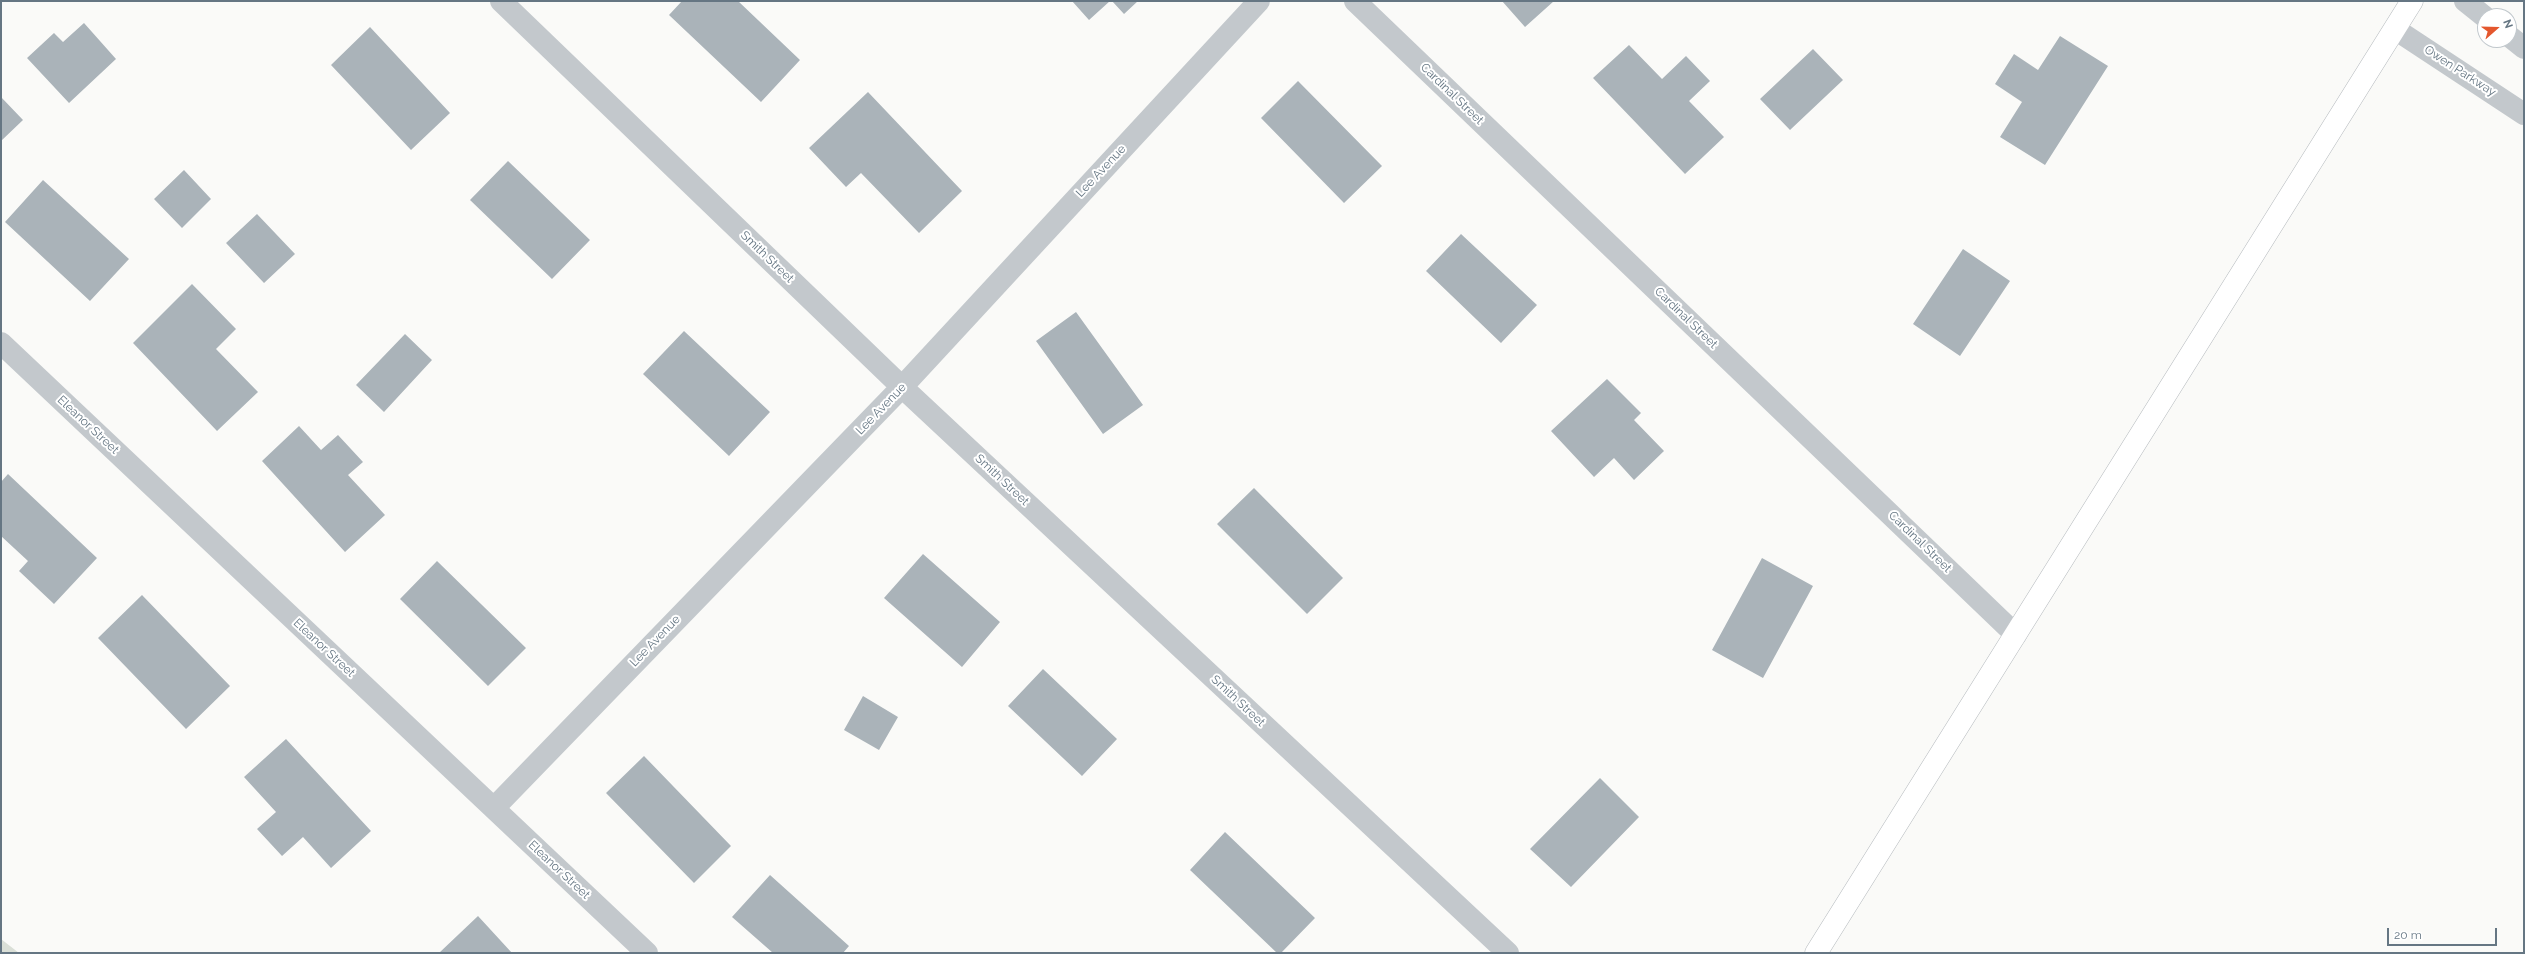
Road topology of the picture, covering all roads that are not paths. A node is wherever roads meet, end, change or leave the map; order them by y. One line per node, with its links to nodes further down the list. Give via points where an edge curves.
1 (500, 1): 10 (street, Smith Street)
2 (1259, 1): 10 (street, Lee Avenue)
3 (1355, 1): 11 (street, Cardinal Street)
4 (2412, 1): 7 (highway)
5 (2465, 1): 6 (street)
6 (2477, 11)
7 (2395, 29): 8 (street, Owen Parkway); 11 (highway)
8 (2524, 114)
9 (1, 343): 12 (street, Eleanor Street)
10 (902, 387): 12 (street, Lee Avenue); 14 (street, Smith Street)
11 (2016, 635): 15 (highway)
12 (494, 808): 13 (street, Eleanor Street)
13 (646, 953)
14 (1508, 953)
15 (1816, 953)

